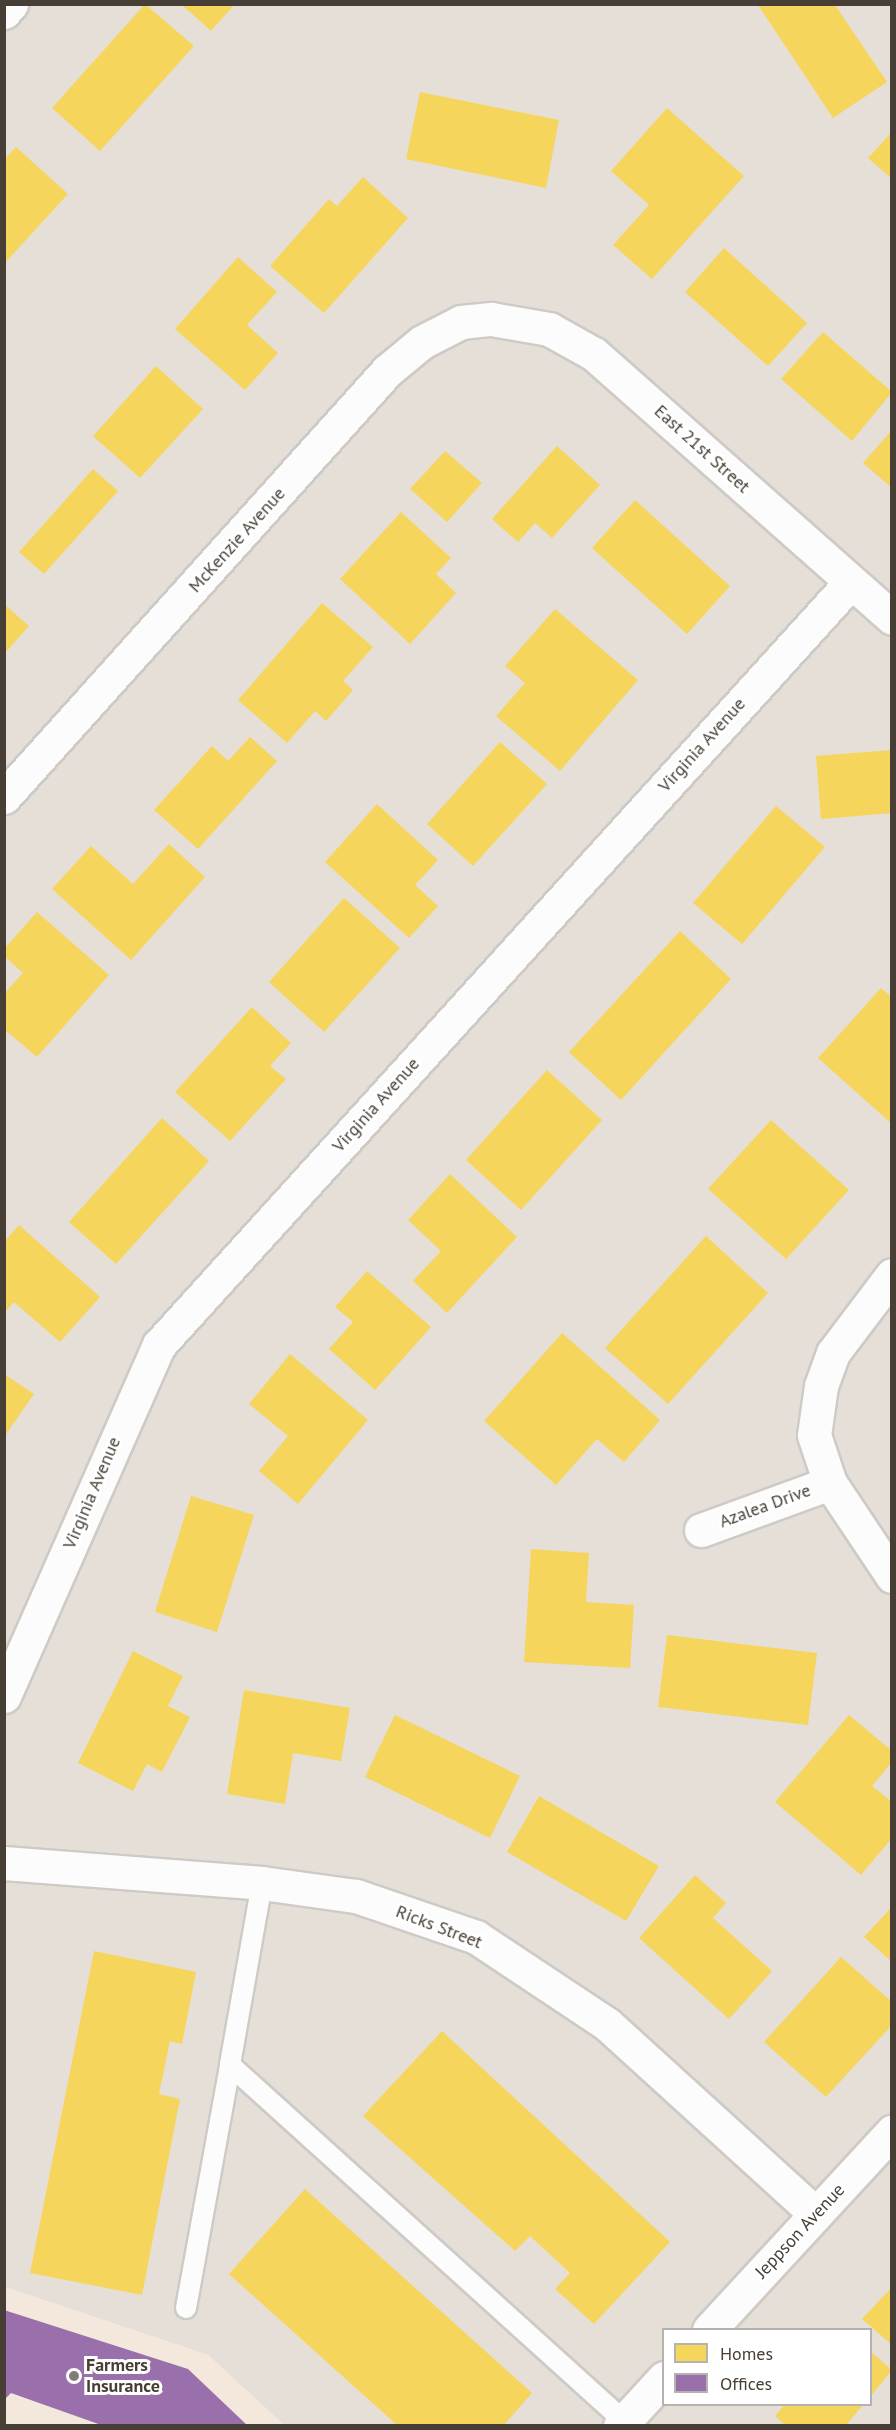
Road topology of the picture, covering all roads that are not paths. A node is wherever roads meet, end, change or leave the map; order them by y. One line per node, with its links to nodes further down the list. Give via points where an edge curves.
1 (11, 4): 2 (street)
2 (4, 12)
3 (491, 319): 4 (street, East 21st Street, via 549,329 594,354); 6 (street, McKenzie Avenue, via 461,322 422,342 387,370)
4 (851, 582): 5 (street, East 21st Street); 11 (street, Virginia Avenue, via 159,1345)
5 (891, 618)
6 (4, 797)
7 (891, 1275): 8 (street, Azalea Drive, via 833,1353 820,1386 814,1435)
8 (830, 1483): 9 (street, Azalea Drive); 10 (street, Azalea Drive)
9 (701, 1530)
10 (891, 1576)
11 (4, 1696)
12 (4, 1863): 13 (street, Ricks Street)
13 (262, 1883): 14 (lane); 16 (street, Ricks Street, via 356,1896 476,1937 607,2024)
14 (230, 2065): 17 (lane); 20 (lane)
15 (891, 2132): 16 (street, Jeppson Avenue)
16 (816, 2214): 18 (street, Jeppson Avenue)
17 (186, 2308)
18 (711, 2328)
19 (662, 2379): 20 (street)
20 (622, 2423)

